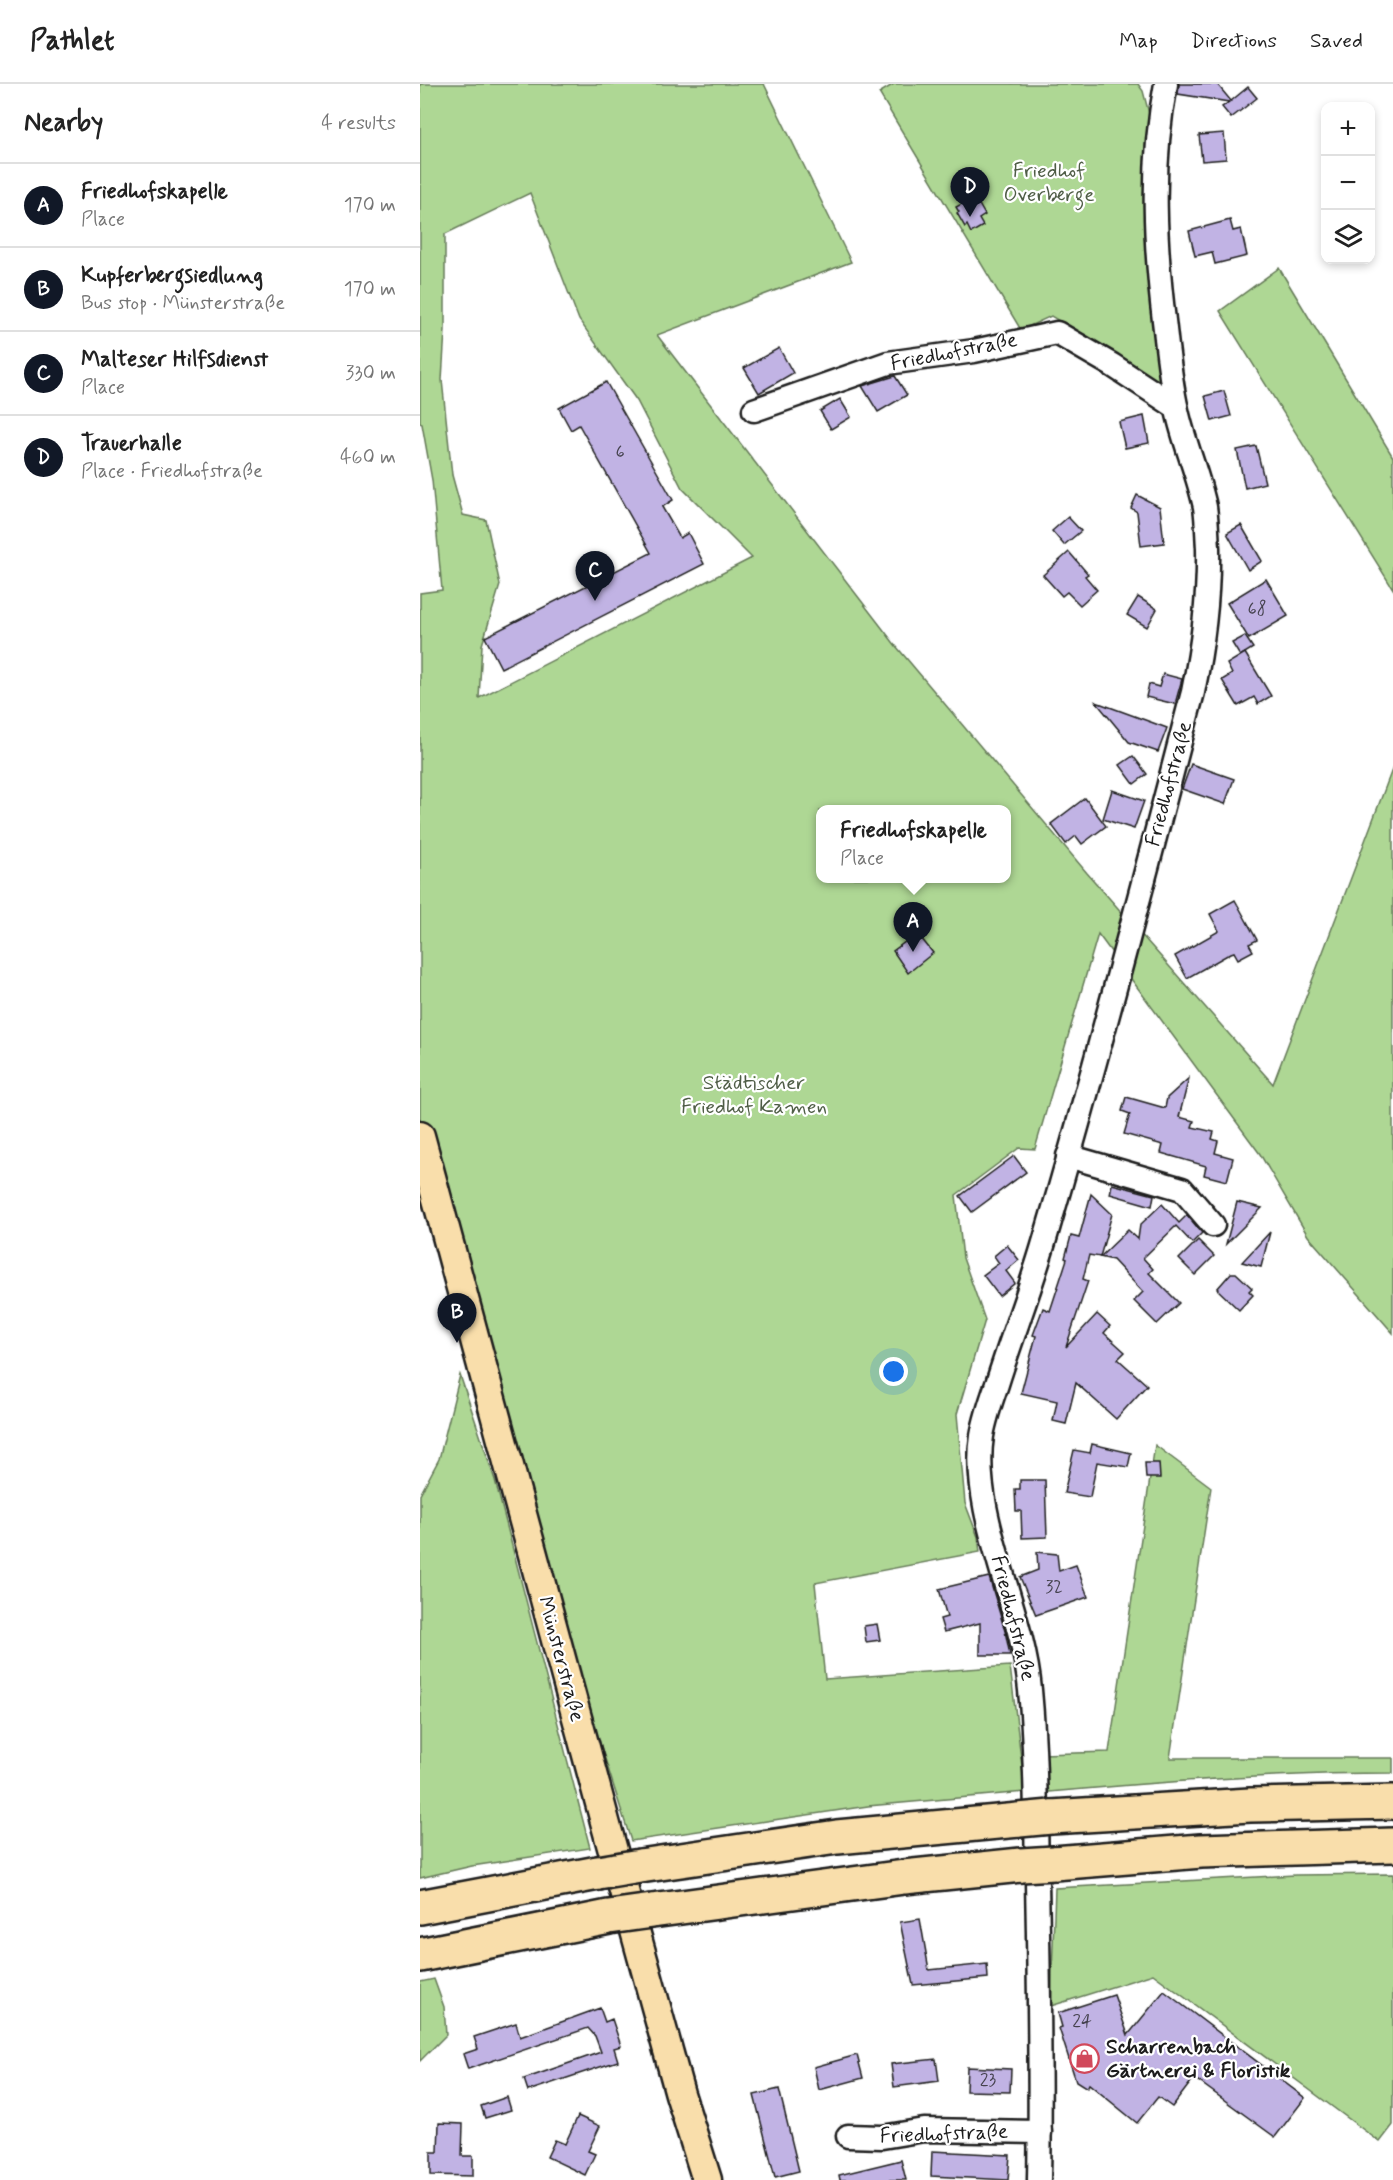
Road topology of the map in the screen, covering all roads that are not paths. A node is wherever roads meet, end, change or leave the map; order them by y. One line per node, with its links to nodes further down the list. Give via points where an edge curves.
1 (1166, 84): 2 (street, Friedhofstraße, via 1158,150 1157,247)
2 (1176, 407): 3 (street, Friedhofstraße, via 1057,333 974,351 888,363); 5 (street, Friedhofstraße, via 1205,507 1208,568 1202,647 1119,975)
3 (754, 410)
4 (420, 1136): 13 (main road, Münsterstraße, via 622,1884)
5 (1068, 1156): 6 (street, via 1182,1189); 11 (street, Friedhofstraße, via 1029,1293 987,1416 980,1456 985,1503 1018,1622 1030,1689)
6 (1213, 1225)
7 (1393, 1802): 9 (highway, bridge, via 1250,1804 837,1837 598,1873)
8 (1393, 1845): 10 (highway, bridge, via 1201,1851 904,1877 609,1917)
9 (420, 1907)
10 (420, 1954)
11 (1040, 2132): 12 (street, Friedhofstraße, via 924,2130 882,2137); 14 (street, Friedhofstraße)
12 (848, 2136)
13 (707, 2180)
14 (1041, 2180)

